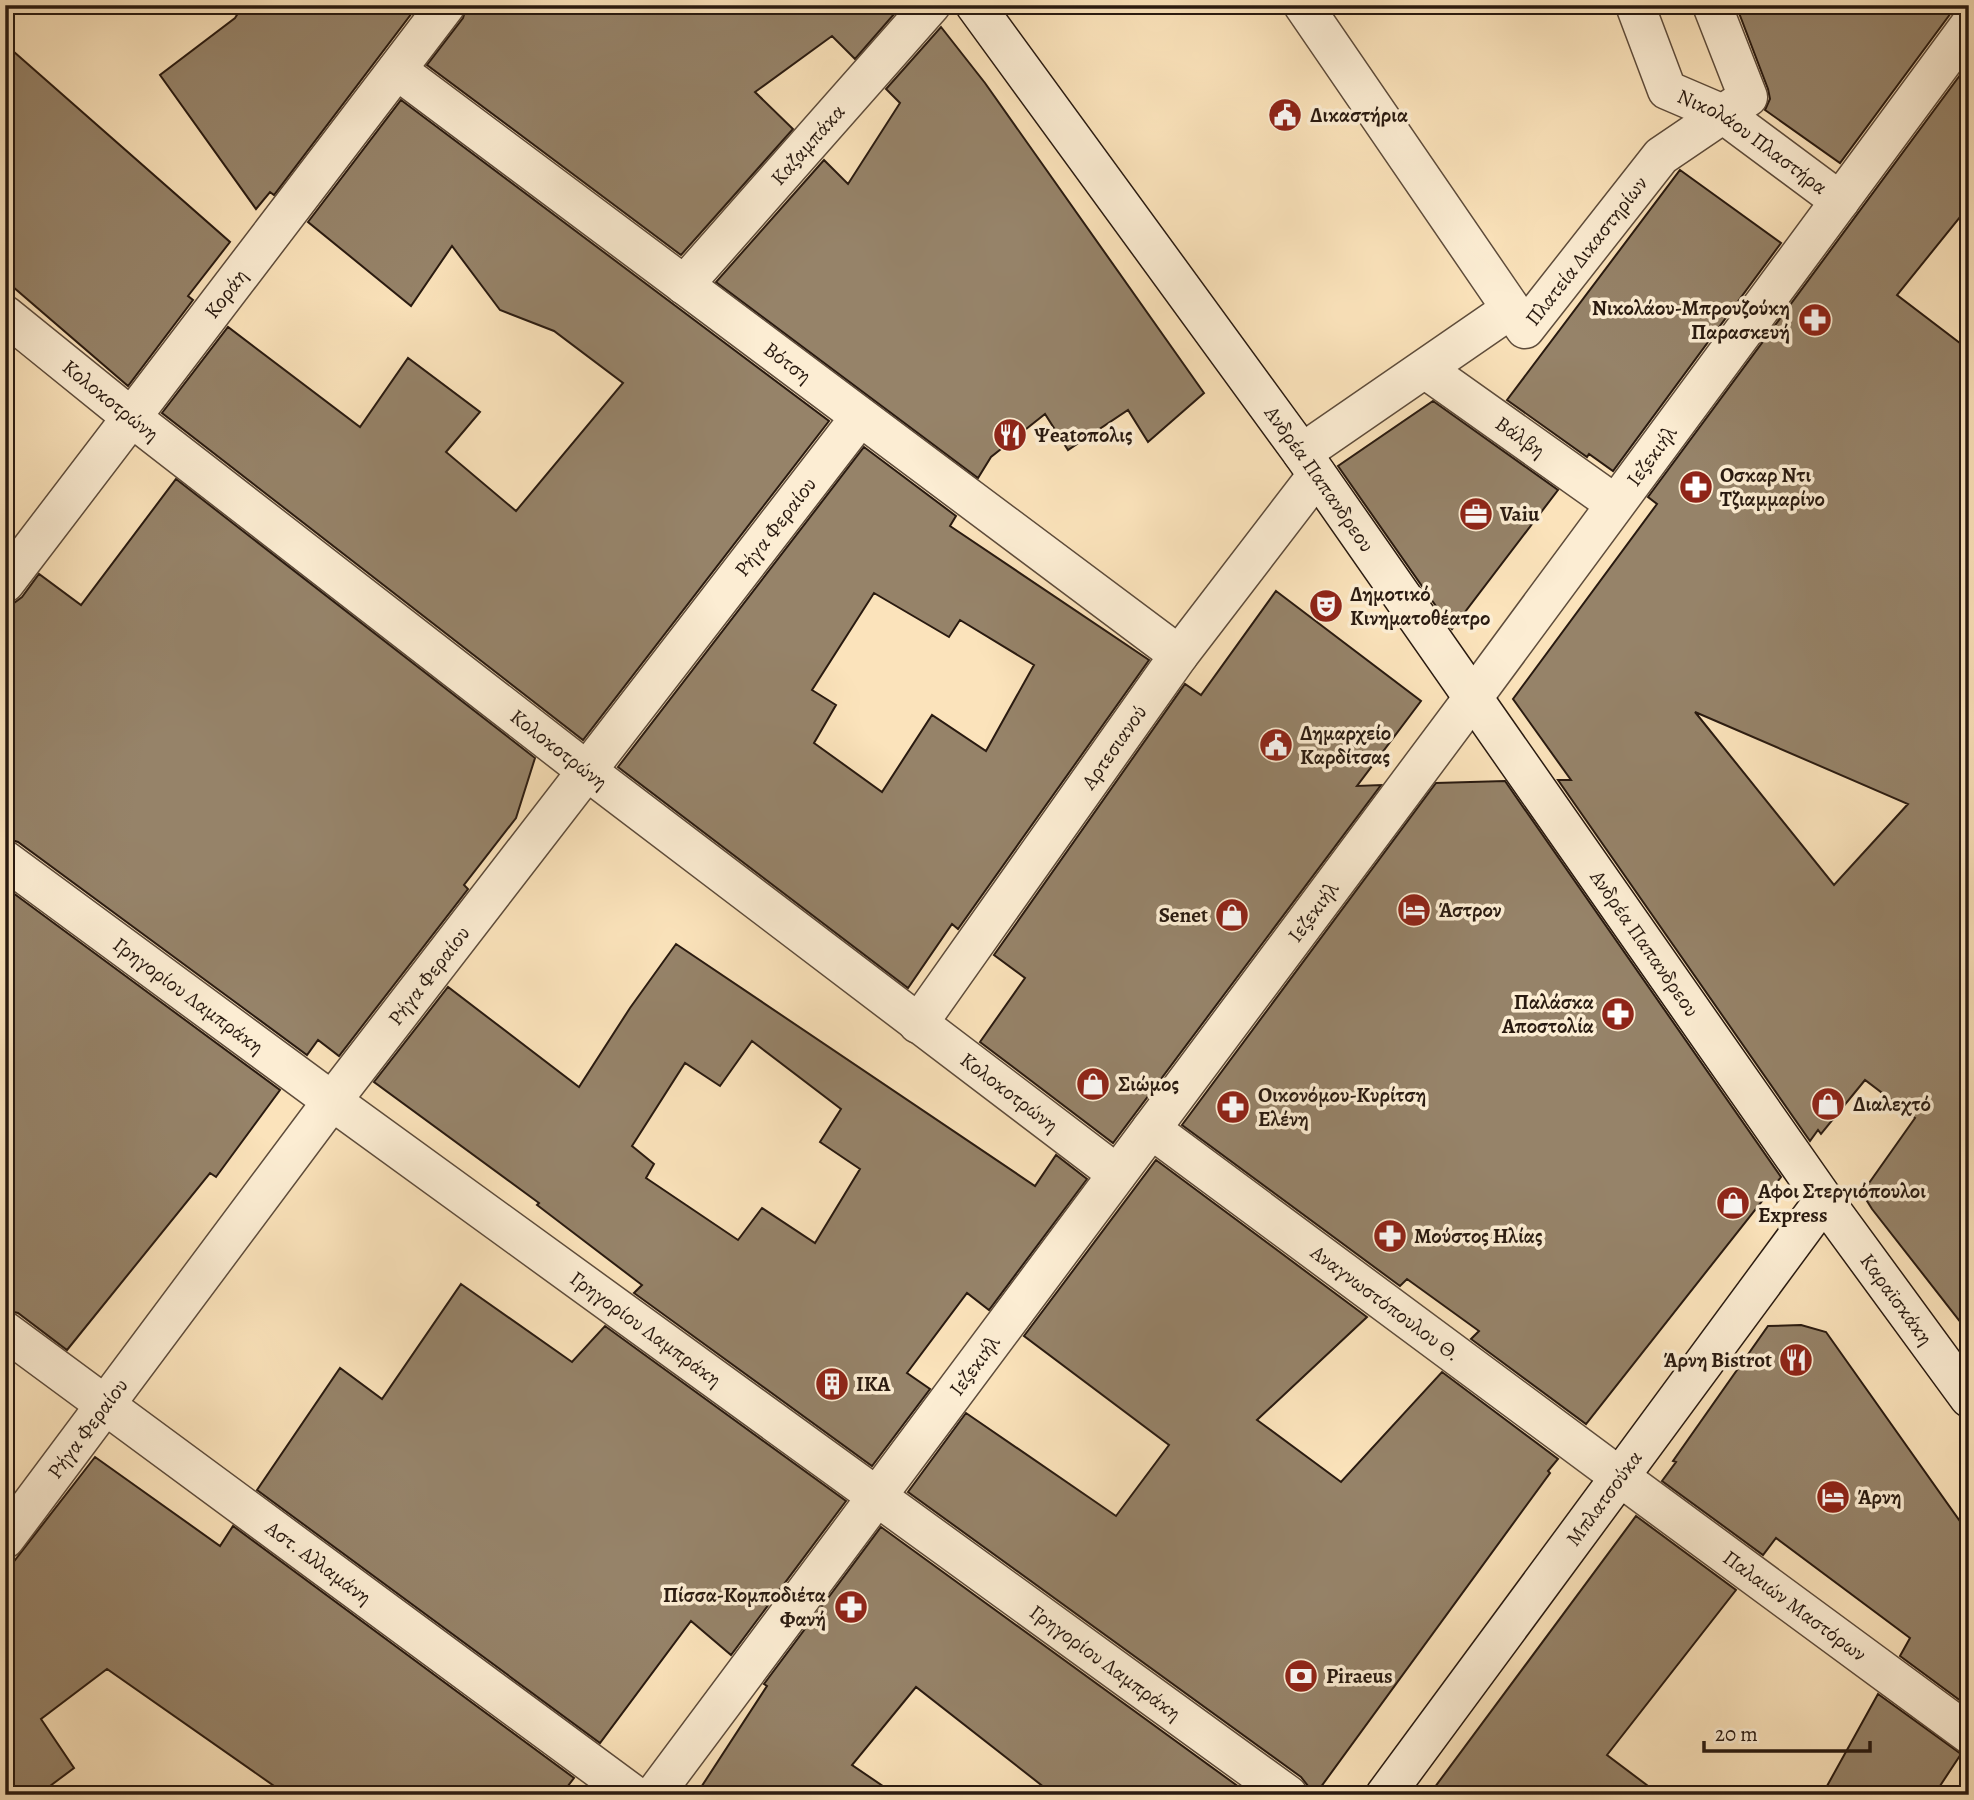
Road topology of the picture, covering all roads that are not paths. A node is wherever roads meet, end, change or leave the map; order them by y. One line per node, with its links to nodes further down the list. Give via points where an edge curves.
1 (446, 5): 8 (street, Κοράη)
2 (931, 5): 11 (street, Καζαμπάκα)
3 (975, 5): 17 (street, Ανδρέα Παπανδρεου)
4 (1303, 5): 12 (street, Πλατεία Δικαστηρίων)
5 (1635, 5): 9 (street, Νικολάου Πλαστήρα, via 1667,90)
6 (1712, 5): 9 (street, Πλατεία Δικαστηρίων, via 1748,97)
7 (1969, 26): 10 (street, Ιεζεκιήλ)
8 (397, 70): 11 (street, Βότση); 15 (street, Κοράη)
9 (1723, 114): 10 (street, Νικολάου Πλαστήρα); 12 (street, Πλατεία Δικαστηρίων, via 1661,156 1525,329)
10 (1839, 201): 18 (street, Ιεζεκιήλ)
11 (684, 285): 16 (street, Βότση)
12 (1511, 309): 14 (street, Αρτεσιανού)
13 (5, 315): 15 (street, Κολοκοτρώνη)
14 (1425, 369): 17 (street, Αρτεσιανού); 18 (street, Βάλβη)
15 (131, 417): 19 (street, Κοράη); 22 (street, Κολοκοτρώνη)
16 (860, 417): 20 (street, Βότση); 22 (street, Ρήγα Φεραίου)
17 (1309, 464): 20 (street, Αρτεσιανού); 21 (street, Ανδρέα Παπανδρεου)
18 (1615, 504): 21 (street, Ιεζεκιήλ)
19 (5, 583)
20 (1179, 655): 24 (street, Αρτεσιανού)
21 (1472, 699): 26 (street, Ιεζεκιήλ); 28 (street, Ανδρέα Παπανδρεου)
22 (587, 771): 24 (street, Κολοκοτρώνη); 25 (street, Ρήγα Φεραίου)
23 (5, 860): 25 (street, Γρηγορίου Λαμπράκη)
24 (918, 1024): 27 (street, Κολοκοτρώνη)
25 (332, 1101): 31 (street, Ρήγα Φεραίου); 33 (street, Γρηγορίου Λαμπράκη)
26 (1151, 1129): 27 (street, Ιεζεκιήλ); 32 (street, Αναγνωστόπουλου Θ.)
27 (1118, 1174): 33 (street, Ιεζεκιήλ)
28 (1824, 1200): 30 (street, Καραϊσκάκη); 32 (street, Μπλατσούκα)
29 (5, 1331): 31 (street, Αστ. Αλλαμάνη)
30 (1969, 1398)
31 (105, 1405): 34 (street, Ρήγα Φεραίου); 36 (street, Αστ. Αλλαμάνη)
32 (1620, 1477): 35 (street, Παλαιών Μαστόρων); 39 (street, Μπλατσούκα)
33 (877, 1496): 37 (street, Ιεζεκιήλ); 38 (street, Γρηγορίου Λαμπράκη)
34 (5, 1539)
35 (1969, 1734)
36 (634, 1795)
37 (654, 1795)
38 (1288, 1795)
39 (1385, 1795)

